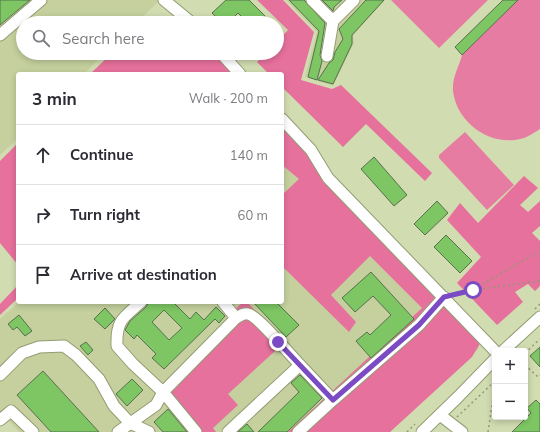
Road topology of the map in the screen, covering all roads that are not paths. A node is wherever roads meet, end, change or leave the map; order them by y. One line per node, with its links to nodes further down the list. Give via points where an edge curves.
1 (41, 0): 5 (street)
2 (164, 0): 6 (street)
3 (312, 0): 8 (street)
4 (354, 0): 8 (street)
5 (22, 16)
6 (183, 16)
7 (16, 21): 9 (street)
8 (332, 21): 10 (street)
9 (0, 35)
10 (327, 56)
11 (227, 60): 12 (street)
12 (238, 72)
13 (284, 121): 14 (street, via 311,150 328,178)
14 (444, 297): 19 (street); 25 (street, via 419,325)
15 (139, 304): 24 (street, via 122,319 117,332 117,346)
16 (225, 304): 18 (street)
17 (540, 316): 20 (street)
18 (236, 318): 22 (street, via 250,314); 24 (street)
19 (493, 348)
20 (506, 348)
21 (492, 362): 26 (street)
22 (300, 365): 25 (street); 33 (street)
23 (0, 375): 28 (street, via 22,353 39,347 64,346 99,378 114,406)
24 (162, 392): 28 (street, via 156,405); 32 (street)
25 (333, 400): 34 (street)
26 (440, 415): 35 (street); 36 (street)
27 (0, 420): 29 (street, via 11,411)
28 (130, 423): 30 (street); 31 (street)
29 (33, 432)
30 (118, 432)
31 (149, 432)
32 (196, 432)
33 (228, 432)
34 (298, 432)
35 (422, 432)
36 (462, 432)

